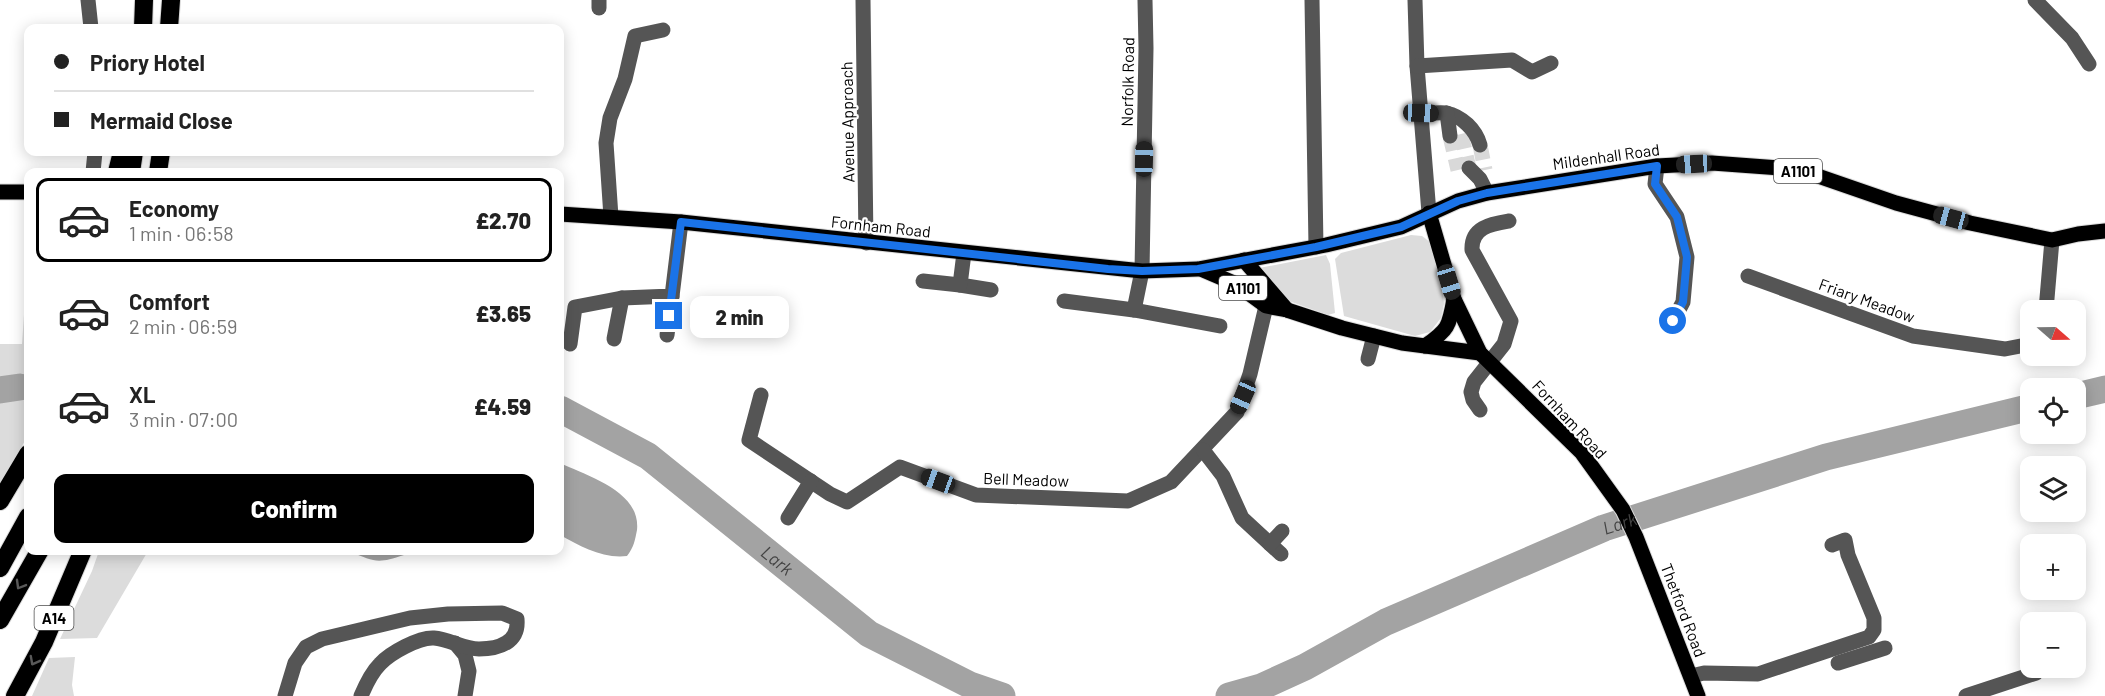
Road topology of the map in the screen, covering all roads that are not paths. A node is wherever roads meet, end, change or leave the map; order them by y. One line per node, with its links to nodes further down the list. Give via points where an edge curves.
1 (88, 0): 9 (street)
2 (144, 0): 10 (highway)
3 (171, 0): 11 (highway)
4 (863, 0): 32 (street, Avenue Approach)
5 (1145, 0): 37 (street, Norfolk Road)
6 (1312, 0): 33 (street)
7 (1415, 0): 15 (street)
8 (2036, 0): 14 (street, via 2072,38)
9 (91, 24)
10 (143, 24)
11 (169, 24)
12 (663, 30): 27 (street, via 635,36 610,118 606,143)
13 (1551, 63): 15 (street, via 1532,72 1512,60)
14 (2089, 64)
15 (1417, 66): 16 (street)
16 (1421, 113): 17 (street); 25 (street)
17 (1447, 113): 18 (street); 19 (street, via 1470,126)
18 (1456, 135)
19 (1480, 145)
20 (1657, 166): 24 (main road, Mildenhall Road / A1101); 31 (main road, Mildenhall Road / A1101, via 1712,163 1781,168 1815,175 1906,206); 50 (street, via 1655,184 1677,217 1687,257 1683,302)
21 (1473, 172): 24 (street)
22 (0, 192): 23 (main road)
23 (24, 192)
24 (1487, 193): 25 (main road, Mildenhall Road / A1101)
25 (1430, 213): 33 (main road, Fornham Road / A1101, via 1401,227); 44 (main road)
26 (564, 214): 27 (main road, Fornham Road / A1101)
27 (611, 217): 29 (main road, Fornham Road / A1101)
28 (1509, 220): 58 (street, via 1477,231 1472,242 1472,250 1511,321 1504,344)
29 (681, 222): 32 (main road, Fornham Road / A1101); 42 (street)
30 (2105, 231): 31 (main road, Mildenhall Road / A1101)
31 (2052, 240): 45 (street)
32 (867, 243): 34 (main road, Fornham Road / A1101)
33 (1316, 247): 35 (main road, Fornham Road / A1101)
34 (964, 253): 37 (main road, Fornham Road / A1101); 40 (street)
35 (1244, 260): 36 (main road, Fornham Road / A1101); 49 (main road, A1101)
36 (1198, 269): 37 (main road, Fornham Road / A1101); 47 (main road, Fornham Road / A1101, via 1236,284)
37 (1142, 271): 48 (street, Norfolk Road)
38 (1748, 276): 57 (street, Friary Meadow, via 1762,286 1913,336 2005,349)
39 (923, 281): 40 (street)
40 (960, 285): 41 (street)
41 (991, 290)
42 (672, 297): 43 (street); 52 (street)
43 (622, 298): 54 (street); 55 (street, via 575,307)
44 (1454, 299): 56 (main road, via 1444,332); 58 (main road)
45 (2047, 300)
46 (1064, 301): 48 (street)
47 (1266, 306): 49 (main road, Fornham Road / A1101); 62 (street, Bell Meadow, via 1237,412)
48 (1134, 310): 51 (street)
49 (1287, 310): 53 (main road, Fornham Road / A1101)
50 (1673, 321)
51 (1220, 326)
52 (666, 335)
53 (1374, 336): 56 (main road, Fornham Road / A1101); 59 (street)
54 (614, 339)
55 (570, 344)
56 (1425, 346): 58 (main road, Fornham Road / A1101)
57 (2020, 346)
58 (1485, 357): 61 (street, via 1471,392); 69 (main road, Fornham Road, via 1582,453 1623,510)
59 (1368, 359)
60 (761, 395): 64 (street, Bell Meadow, via 749,440)
61 (1480, 410)
62 (1203, 450): 64 (street, Bell Meadow, via 1171,482 1128,501 976,495 900,467 847,502); 68 (street, via 1223,476 1242,518 1276,549)
63 (24, 461): 65 (highway)
64 (811, 480): 66 (street)
65 (0, 501)
66 (788, 518)
67 (24, 524): 73 (highway)
68 (1282, 531)
69 (1636, 537): 78 (main road, Thetford Road)
70 (1832, 545): 78 (street, via 1845,540 1874,618 1874,630 1869,637 1758,674)
71 (37, 555): 74 (highway, A14, one-way to 74)
72 (81, 555): 80 (highway, A14, one-way to 80, via 44,642)
73 (0, 568)
74 (0, 620)
75 (1880, 631): 77 (street, via 1887,655)
76 (454, 643): 81 (street, via 478,649 501,645 513,639 518,630 517,619 502,613 448,614 410,618 322,639 306,647 295,663); 82 (street, via 433,638 401,649 381,662); 83 (street, via 465,655)
77 (1838, 663)
78 (1690, 676): 84 (main road, Thetford Road)
79 (2021, 678): 85 (street)
80 (15, 696)
81 (285, 696)
82 (361, 696)
83 (465, 696)
84 (1698, 696)
85 (1966, 696)

